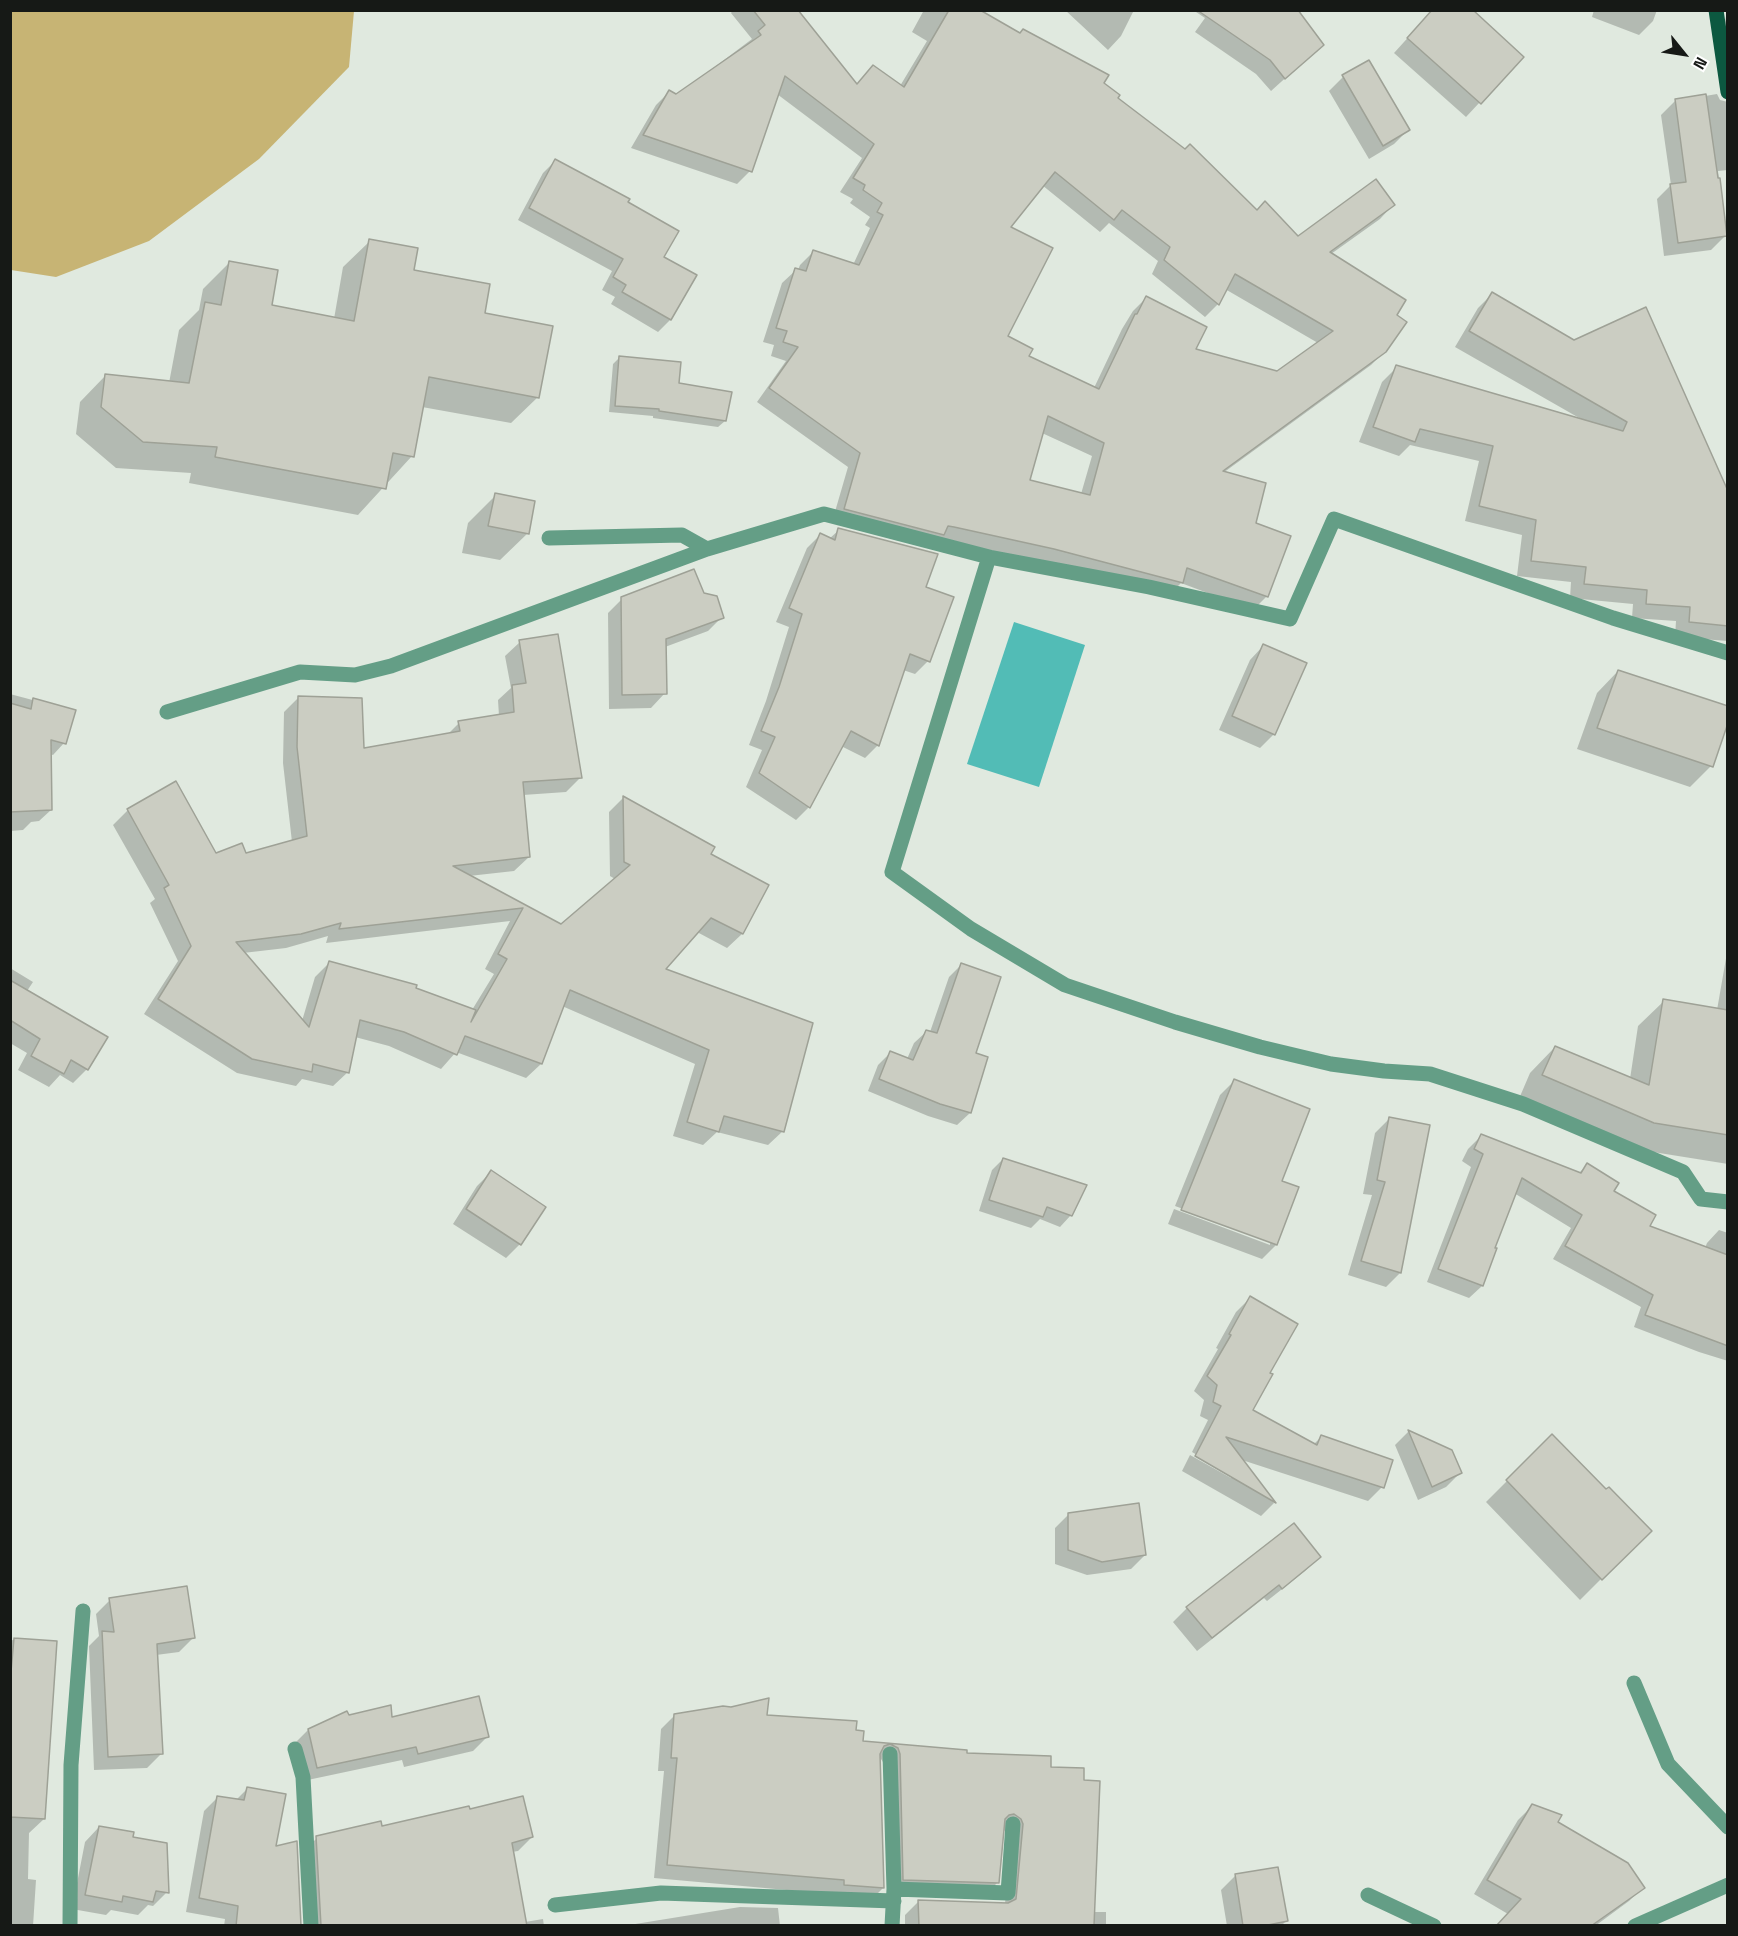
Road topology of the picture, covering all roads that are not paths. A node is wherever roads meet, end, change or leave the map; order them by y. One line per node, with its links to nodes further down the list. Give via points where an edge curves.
1 (1716, 10): 2 (main road)
2 (1728, 92)
3 (549, 538): 4 (street, via 682,535)
4 (707, 549): 5 (street, via 824,513); 7 (street, via 391,666 355,675 300,672)
5 (989, 557): 6 (street, via 1290,619 1334,519 1613,618); 8 (street, via 892,872 971,929 1065,985 1260,1047 1331,1064 1430,1074 1523,1104 1683,1172 1701,1199)
6 (1728, 653)
7 (167, 712)
8 (1728, 1202)
9 (83, 1611): 19 (street, via 71,1765)
10 (1634, 1683): 14 (street, via 1668,1764)
11 (295, 1749): 20 (street, via 303,1777)
12 (890, 1754): 16 (street)
13 (1013, 1824): 16 (street, via 1008,1893)
14 (1728, 1827)
15 (1728, 1885): 23 (street)
16 (894, 1895): 18 (street, via 661,1893); 21 (street)
17 (1368, 1895): 22 (street)
18 (555, 1905)
19 (70, 1926)
20 (311, 1926)
21 (892, 1926)
22 (1434, 1926)
23 (1635, 1926)

